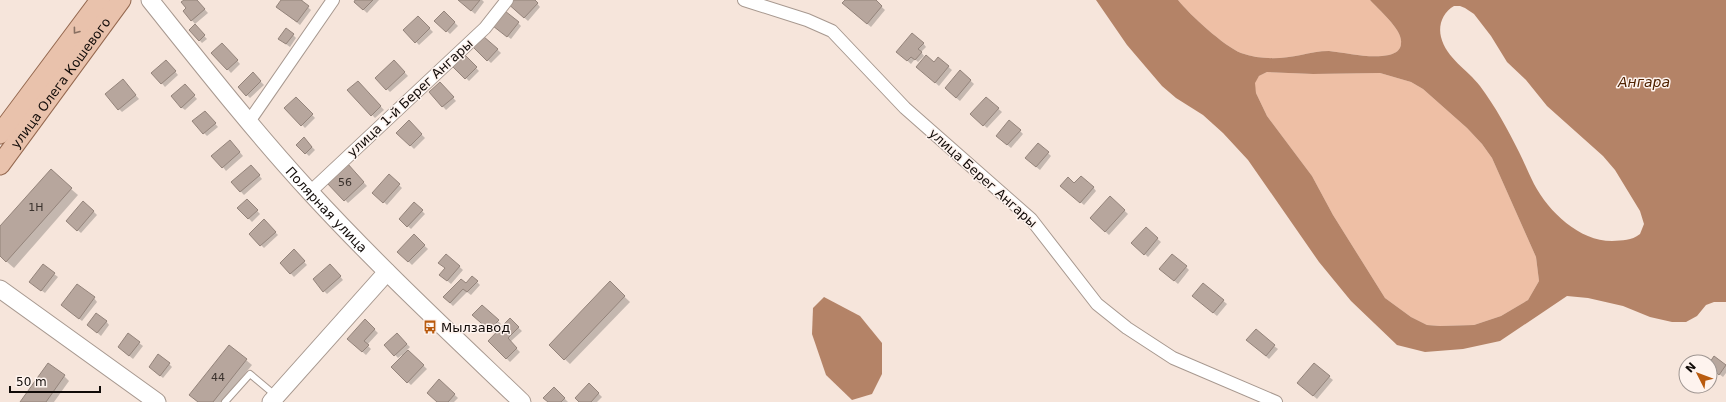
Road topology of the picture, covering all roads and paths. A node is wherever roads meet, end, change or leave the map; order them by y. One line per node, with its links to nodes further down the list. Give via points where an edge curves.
1 (100, 0): 8 (main road, улица Олега Кошевого, one-way to 8)
2 (121, 0): 9 (main road, улица Олега Кошевого)
3 (150, 0): 7 (main road, Полярная улица)
4 (333, 0): 7 (street)
5 (507, 0): 10 (street, улица 1-й Берег Ангары, via 485,28)
6 (744, 0): 17 (street, улица Берег Ангары, via 807,20 832,31 905,108 1031,218 1098,304 1127,328 1173,358)
7 (248, 123): 10 (main road, Полярная улица)
8 (0, 134)
9 (0, 164)
10 (310, 192): 11 (main road, Полярная улица)
11 (387, 272): 13 (main road); 16 (main road, Полярная улица)
12 (0, 289): 14 (main road)
13 (273, 399): 15 (lane, via 250,374)
14 (157, 402)
15 (225, 402)
16 (522, 402)
17 (1276, 402)

